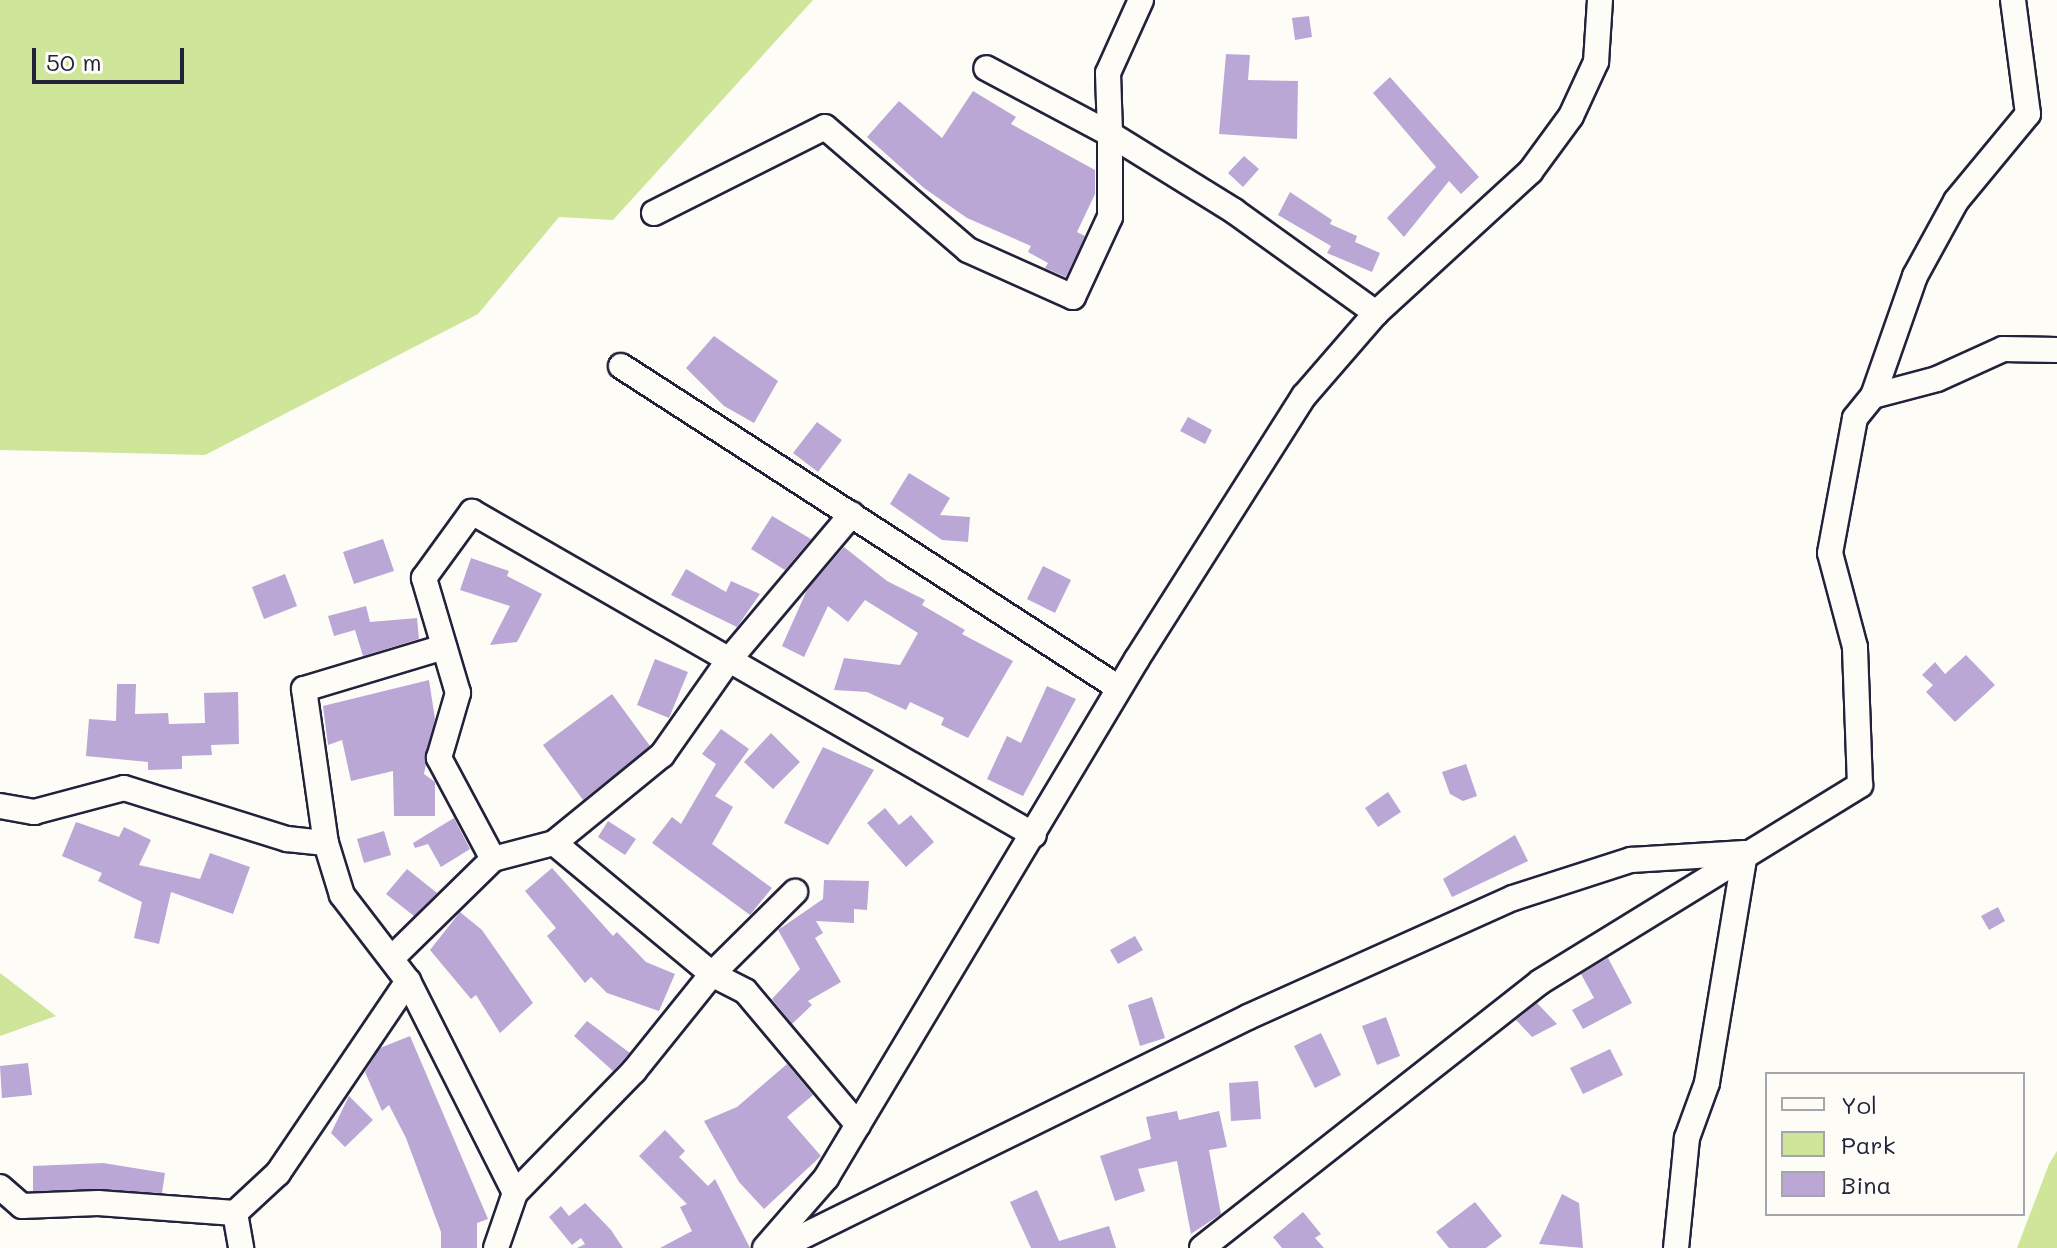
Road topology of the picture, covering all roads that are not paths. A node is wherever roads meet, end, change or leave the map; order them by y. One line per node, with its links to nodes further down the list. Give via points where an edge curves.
1 (1141, 0): 5 (street, via 1108,73)
2 (1600, 0): 7 (street, via 1596,62 1571,116 1530,172)
3 (2013, 0): 10 (street, via 2028,114 1956,201 1915,276)
4 (986, 68): 5 (street)
5 (1110, 134): 6 (street, via 1110,217 1073,297 968,250 825,127); 7 (street, via 1234,211)
6 (654, 213)
7 (1376, 313): 14 (street, via 1304,396)
8 (2057, 350): 10 (street, via 2003,349 1937,379)
9 (621, 366): 11 (street)
10 (1873, 396): 19 (street, via 1855,418 1830,553 1855,647 1860,785)
11 (852, 514): 13 (street); 14 (street)
12 (444, 647): 13 (street, via 424,578 472,512); 17 (street, via 304,689); 20 (street, via 458,693 439,758)
13 (728, 661): 16 (street); 18 (street, via 662,755)
14 (1119, 688): 16 (street)
15 (0, 806): 17 (street, via 34,812 124,788 287,839)
16 (1034, 835): 25 (street)
17 (326, 843): 22 (street, via 342,895)
18 (554, 843): 20 (street); 23 (street)
19 (1745, 853): 32 (street, via 1631,860 1513,898 1248,1017); 33 (street, via 1540,982); 34 (street, via 1707,1083 1687,1138)
20 (493, 859): 22 (street)
21 (795, 892): 23 (street)
22 (394, 956): 24 (street)
23 (712, 974): 25 (street, via 745,991); 27 (street, via 634,1071)
24 (408, 981): 27 (street, via 449,1051); 28 (street, via 278,1173)
25 (858, 1125): 31 (street, via 826,1178)
26 (0, 1187): 28 (street, via 22,1206 98,1203)
27 (515, 1193): 30 (street)
28 (235, 1213): 29 (street)
29 (241, 1248)
30 (496, 1248)
31 (765, 1248)
32 (779, 1248)
33 (1202, 1248)
34 (1676, 1248)

